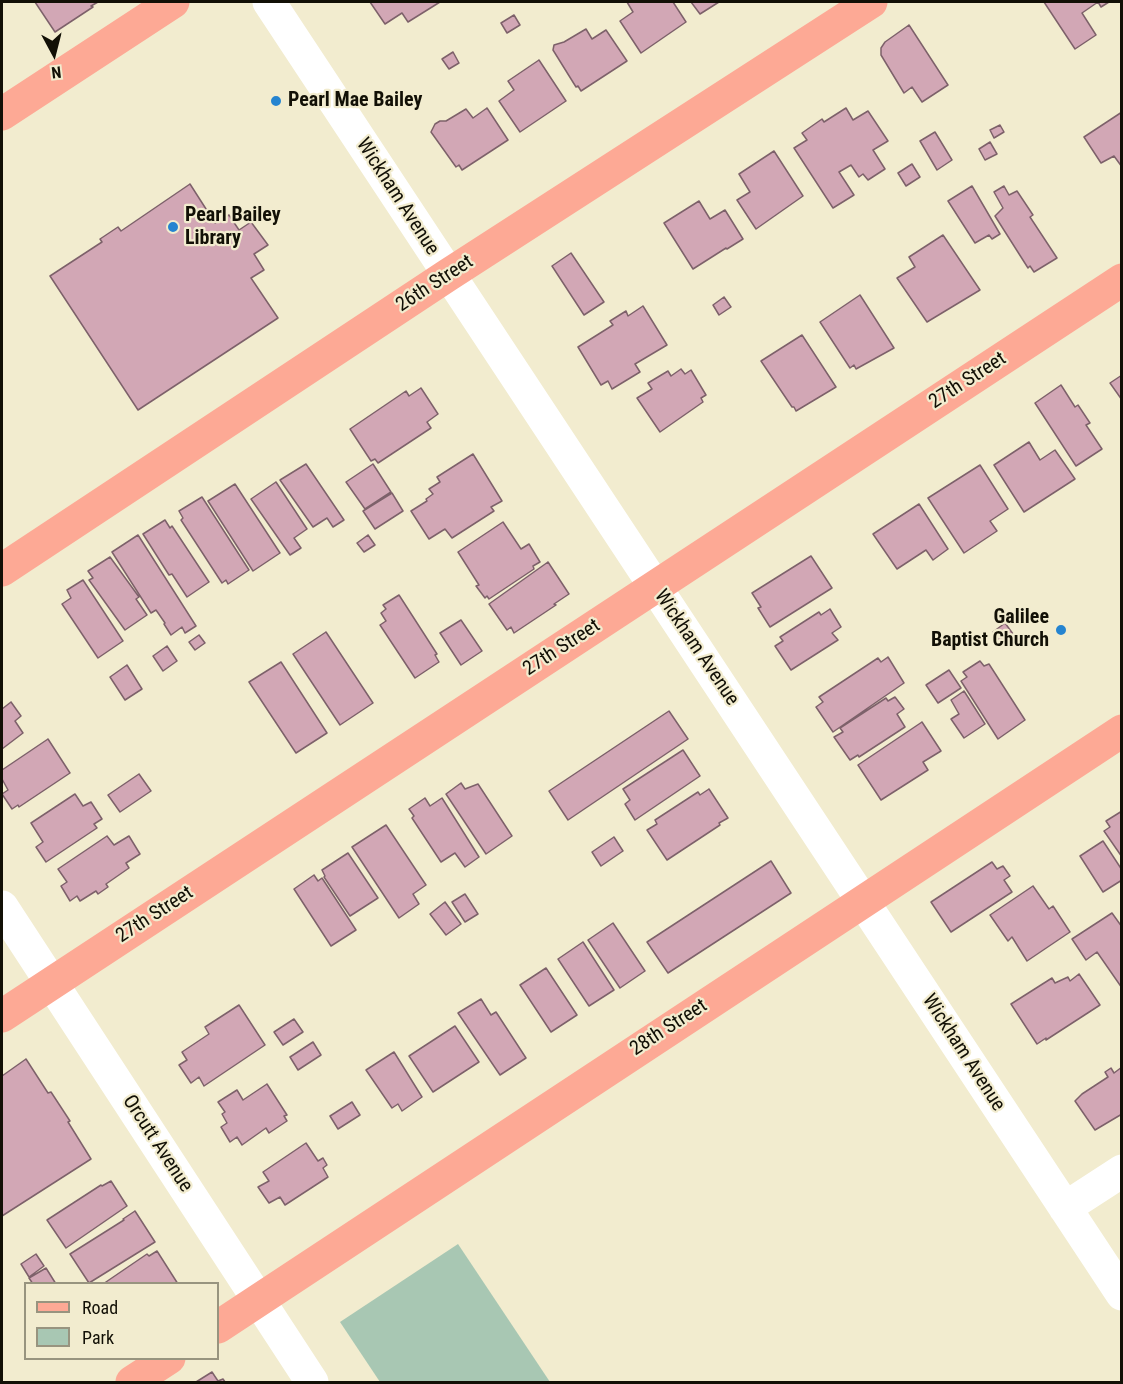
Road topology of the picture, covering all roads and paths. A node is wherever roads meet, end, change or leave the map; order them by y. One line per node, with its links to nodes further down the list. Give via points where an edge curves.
1 (173, 2): 4 (main road)
2 (269, 2): 5 (street, Wickham Avenue)
3 (871, 2): 5 (main road, 26th Street)
4 (2, 114)
5 (448, 275): 7 (main road, 26th Street); 8 (street, Wickham Avenue)
6 (1122, 280): 8 (main road, 27th Street)
7 (2, 570)
8 (655, 587): 10 (street, Wickham Avenue); 12 (main road, 27th Street)
9 (1122, 731): 10 (main road, 28th Street)
10 (864, 901): 15 (street, Wickham Avenue); 17 (main road, 28th Street)
11 (2, 907): 12 (street, Orcutt Avenue)
12 (52, 982): 13 (main road, 27th Street); 17 (street, Orcutt Avenue)
13 (2, 1016)
14 (1122, 1171): 15 (street)
15 (1065, 1208): 16 (street, Wickham Avenue)
16 (1122, 1294)
17 (258, 1300): 18 (main road, 28th Street); 21 (street, Orcutt Avenue)
18 (219, 1326)
19 (168, 1360): 20 (main road)
20 (135, 1382)
21 (312, 1383)

